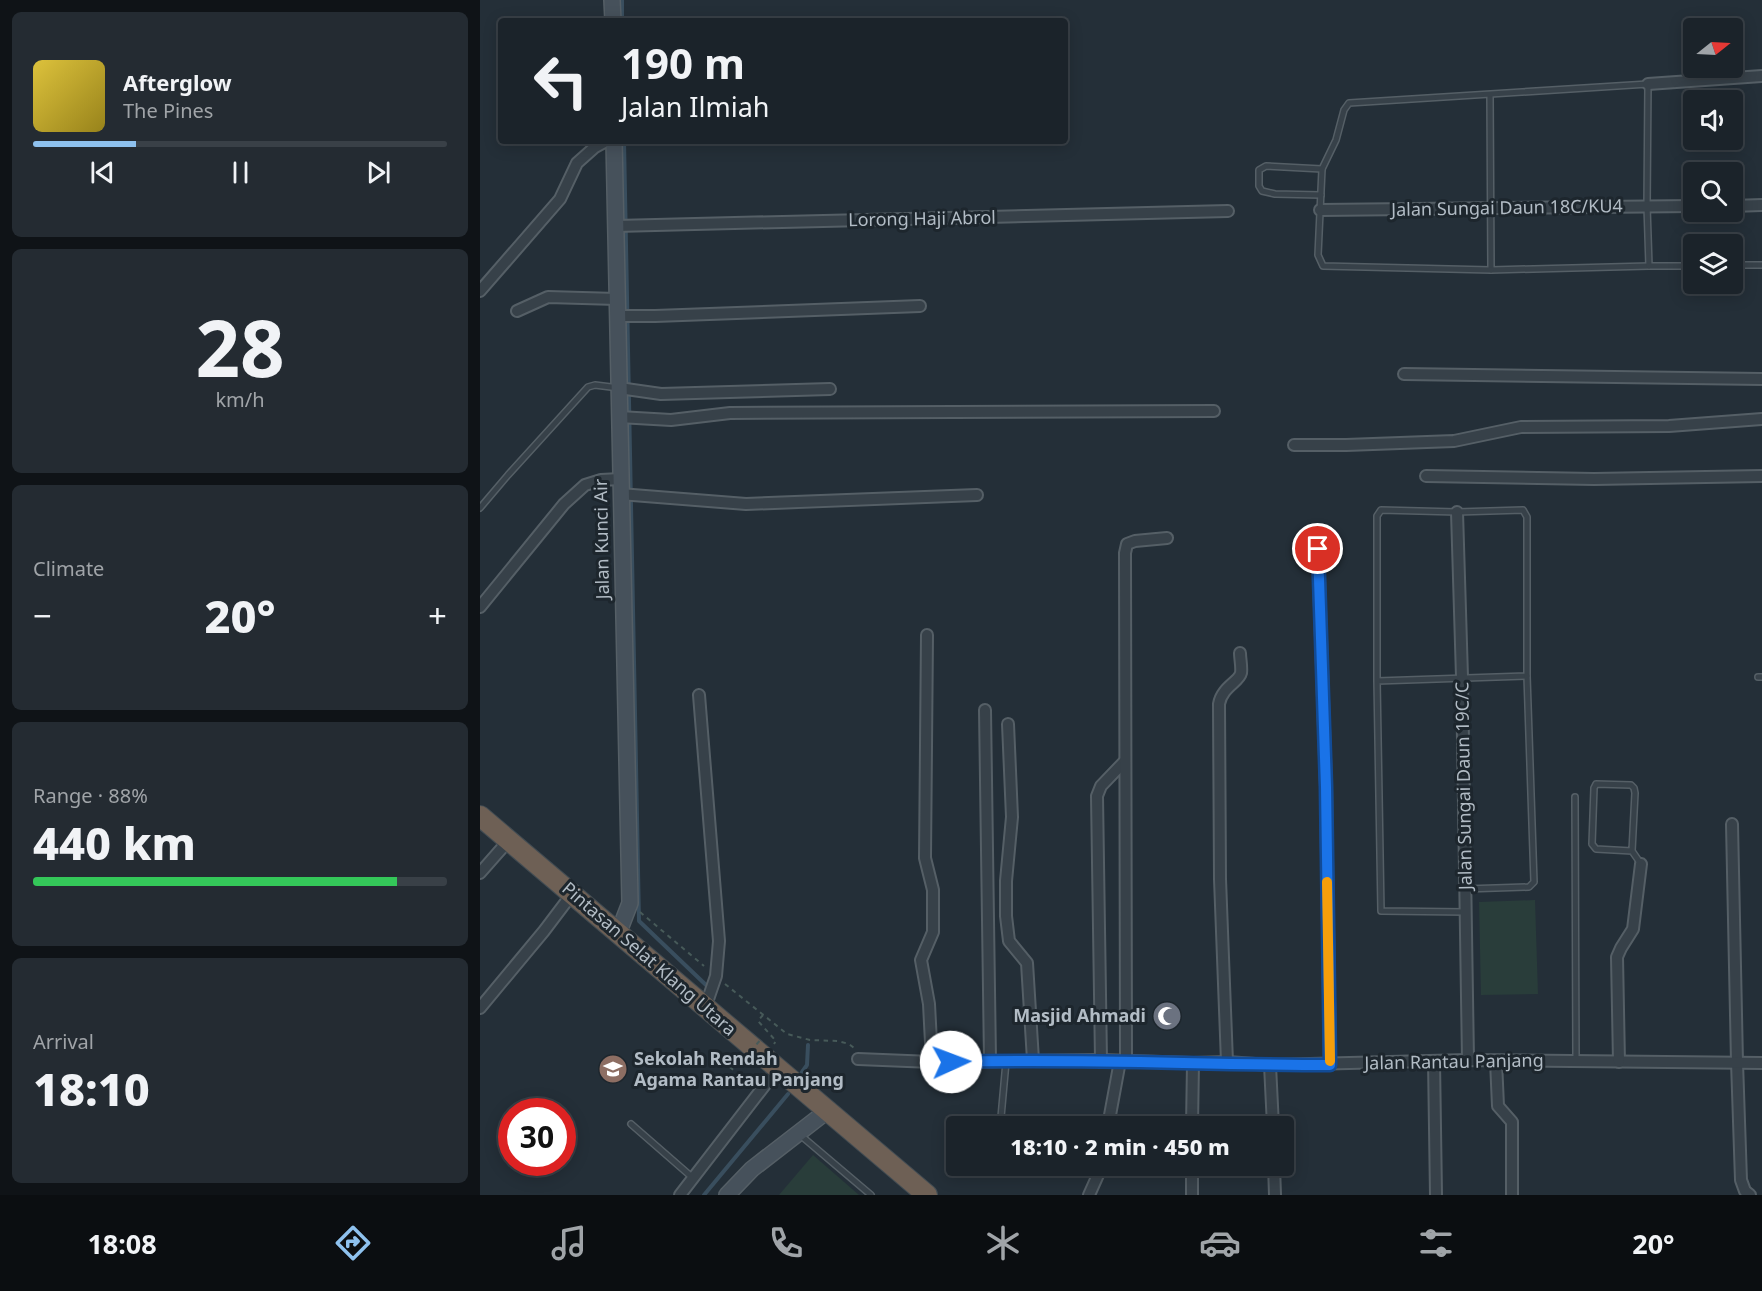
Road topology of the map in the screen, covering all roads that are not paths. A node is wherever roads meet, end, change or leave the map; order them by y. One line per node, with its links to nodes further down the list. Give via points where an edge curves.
1 (612, 0): 2 (street)
2 (613, 18)
3 (1762, 76): 4 (street)
4 (1648, 84): 5 (lane); 11 (lane)
5 (1490, 95): 8 (lane, via 1348,103); 14 (lane)
6 (601, 144): 23 (street, via 577,163 560,199)
7 (614, 144): 17 (street, Jalan Kunci Air)
8 (1322, 169): 9 (lane); 9 (lane, via 1266,166 1259,170 1262,191)
9 (1321, 195): 15 (lane)
10 (1762, 205): 13 (street)
11 (1647, 206): 12 (street, Jalan Sungai Daun 18C/KU4); 14 (street, Jalan Sungai Daun 18C/KU4); 20 (lane)
12 (1683, 206)
13 (1743, 206)
14 (1491, 208): 15 (street, Jalan Sungai Daun 18C/KU4); 22 (lane)
15 (1320, 210): 22 (lane, via 1318,255 1323,266)
16 (1228, 212): 17 (street, Lorong Haji Abrol)
17 (623, 226): 24 (street, Jalan Kunci Air)
18 (1743, 265): 19 (lane)
19 (1762, 265)
20 (1649, 266): 21 (lane); 22 (lane)
21 (1683, 266)
22 (1491, 270)
23 (480, 291)
24 (617, 298): 26 (street, via 551,297); 27 (street, Jalan Kunci Air)
25 (920, 306): 27 (street)
26 (517, 311)
27 (624, 316): 30 (street, Jalan Kunci Air)
28 (1404, 374): 29 (street)
29 (1762, 379)
30 (626, 389): 31 (street, via 661,394); 33 (street, Jalan Kunci Air); 40 (lane, via 588,387)
31 (830, 389)
32 (1214, 411): 33 (street, via 730,413 671,420)
33 (626, 418): 38 (street, Jalan Kunci Air)
34 (1762, 419): 35 (street, via 1669,426 1521,427 1454,441)
35 (1294, 445)
36 (1426, 476): 37 (street)
37 (1762, 476)
38 (626, 490): 39 (street, via 746,504); 44 (street, via 602,480 585,486 564,504); 64 (street, Jalan Kunci Air, via 630,903)
39 (977, 495)
40 (480, 508)
41 (1457, 512): 47 (lane, via 1523,510 1526,514); 48 (street, Jalan Sungai Daun 19C/C); 49 (lane, via 1378,512)
42 (1167, 538): 53 (street, via 1135,541 1127,544 1125,553)
43 (1318, 549): 84 (street)
44 (480, 607)
45 (927, 635): 77 (street, via 925,858 933,890 933,932 921,960 929,1004)
46 (1240, 653): 78 (street, via 1241,673 1223,692 1219,704)
47 (1527, 676): 48 (lane); 61 (lane, via 1534,882 1529,887)
48 (1462, 678): 49 (lane); 61 (street, Jalan Sungai Daun 19C/C)
49 (1377, 681): 63 (lane, via 1381,911)
50 (699, 695): 66 (street, via 719,941 716,976)
51 (984, 710): 68 (street)
52 (1008, 724): 70 (street, via 1012,817 1006,916 1009,941 1027,963)
53 (1125, 761): 71 (street, via 1101,786 1097,796); 73 (street)
54 (1575, 797): 76 (lane)
55 (481, 820): 57 (highway, Pintasan Selat Klang Utara)
56 (1732, 824): 80 (street)
57 (509, 840): 60 (street); 62 (highway, Pintasan Selat Klang Utara)
58 (1632, 851): 58 (lane, via 1596,849 1592,844 1596,784 1630,784 1634,788); 59 (lane)
59 (1641, 864): 79 (street, via 1633,929 1617,957)
60 (480, 873)
61 (1465, 889): 63 (street, Jalan Sungai Daun 19C/C)
62 (572, 894): 64 (highway, Pintasan Selat Klang Utara); 65 (street)
63 (1466, 912): 72 (street, Jalan Sungai Daun 19C/C)
64 (618, 934): 66 (highway, Pintasan Selat Klang Utara)
65 (480, 1008)
66 (705, 1008): 85 (highway, Pintasan Selat Klang Utara)
67 (858, 1059): 77 (street, Jalan Rantau Panjang)
68 (990, 1060): 69 (street, Jalan Rantau Panjang); 77 (street, Jalan Rantau Panjang)
69 (1006, 1060): 70 (street, Jalan Rantau Panjang); 87 (lane)
70 (1033, 1060): 71 (street, Jalan Rantau Panjang)
71 (1101, 1060): 73 (street, Jalan Rantau Panjang)
72 (1468, 1060): 74 (street, Jalan Rantau Panjang); 75 (street, Jalan Rantau Panjang)
73 (1123, 1061): 81 (street, Jalan Rantau Panjang); 88 (street)
74 (1434, 1061): 84 (street, Jalan Rantau Panjang); 104 (street)
75 (1496, 1061): 76 (street, Jalan Rantau Panjang); 105 (street, via 1498,1106 1512,1122)
76 (1576, 1061): 79 (street, Jalan Rantau Panjang)
77 (932, 1062)
78 (1227, 1062): 81 (street, Jalan Rantau Panjang); 83 (street, Jalan Rantau Panjang)
79 (1619, 1062): 80 (street, Jalan Rantau Panjang)
80 (1737, 1062): 82 (street, Jalan Rantau Panjang); 106 (street, via 1741,1180)
81 (1193, 1063): 89 (street)
82 (1762, 1063)
83 (1270, 1065): 84 (street, Jalan Rantau Panjang); 90 (street)
84 (1330, 1065)
85 (778, 1068): 86 (highway, Pintasan Selat Klang Utara); 96 (street)
86 (827, 1111): 92 (street); 100 (highway, Pintasan Selat Klang Utara)
87 (1001, 1116)
88 (1110, 1116)
89 (1192, 1116)
90 (1273, 1116)
91 (631, 1124): 96 (lane)
92 (798, 1133): 98 (street, via 752,1169); 99 (lane)
93 (1098, 1176): 101 (street)
94 (1192, 1176): 102 (street)
95 (1274, 1176): 103 (street)
96 (693, 1179): 97 (street)
97 (680, 1195)
98 (727, 1195)
99 (871, 1195)
100 (927, 1195)
101 (1089, 1195)
102 (1192, 1195)
103 (1275, 1195)
104 (1436, 1195)
105 (1512, 1195)
106 (1750, 1195)

